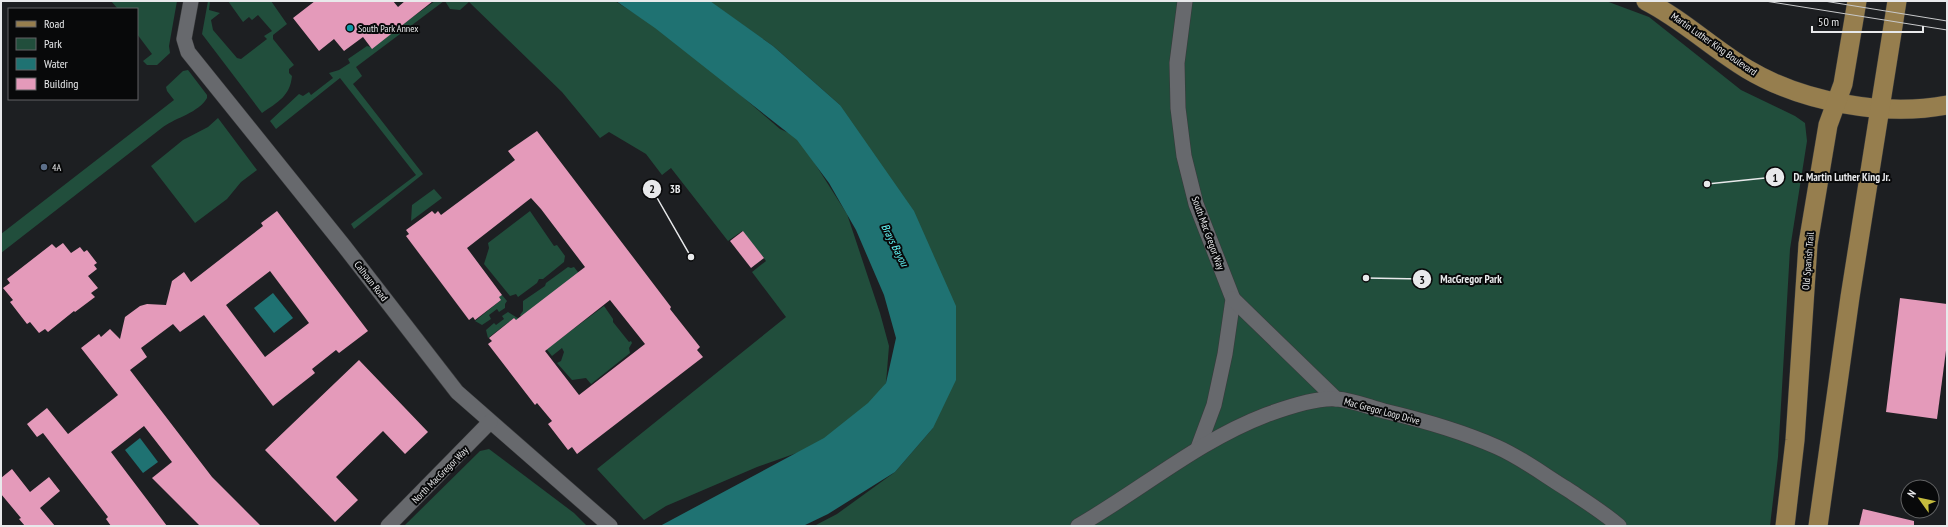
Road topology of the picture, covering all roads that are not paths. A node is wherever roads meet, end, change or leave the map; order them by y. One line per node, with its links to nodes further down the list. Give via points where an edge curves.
1 (191, 1): 11 (street, Calhoun Road, via 184,39 188,52 457,392)
2 (1646, 1): 6 (main road, Martin Luther King Boulevard, via 1664,10 1768,81 1792,92)
3 (1857, 1): 6 (main road, Old Spanish Trail)
4 (1897, 1): 8 (main road)
5 (1187, 6): 9 (street, South Mac Gregor Way, via 1176,63 1184,156 1196,204)
6 (1837, 102): 8 (main road, Martin Luther King Boulevard); 17 (main road, Old Spanish Trail, via 1828,126 1808,244 1795,440)
7 (1947, 105): 8 (main road, Martin Luther King Boulevard, via 1904,110)
8 (1879, 108): 18 (main road)
9 (1233, 299): 10 (street); 12 (street, South Mac Gregor Way, via 1214,405)
10 (1336, 399): 12 (street, Mac Gregor Loop Drive, via 1312,402 1267,415); 16 (street, Mac Gregor Loop Drive, via 1398,414 1497,447 1573,493)
11 (490, 422): 13 (street, North MacGregor Way); 14 (street, Calhoun Road)
12 (1198, 448): 15 (street, Mac Gregor Loop Drive, via 1112,507)
13 (388, 526)
14 (610, 526)
15 (1078, 526)
16 (1619, 526)
17 (1785, 526)
18 (1818, 526)

